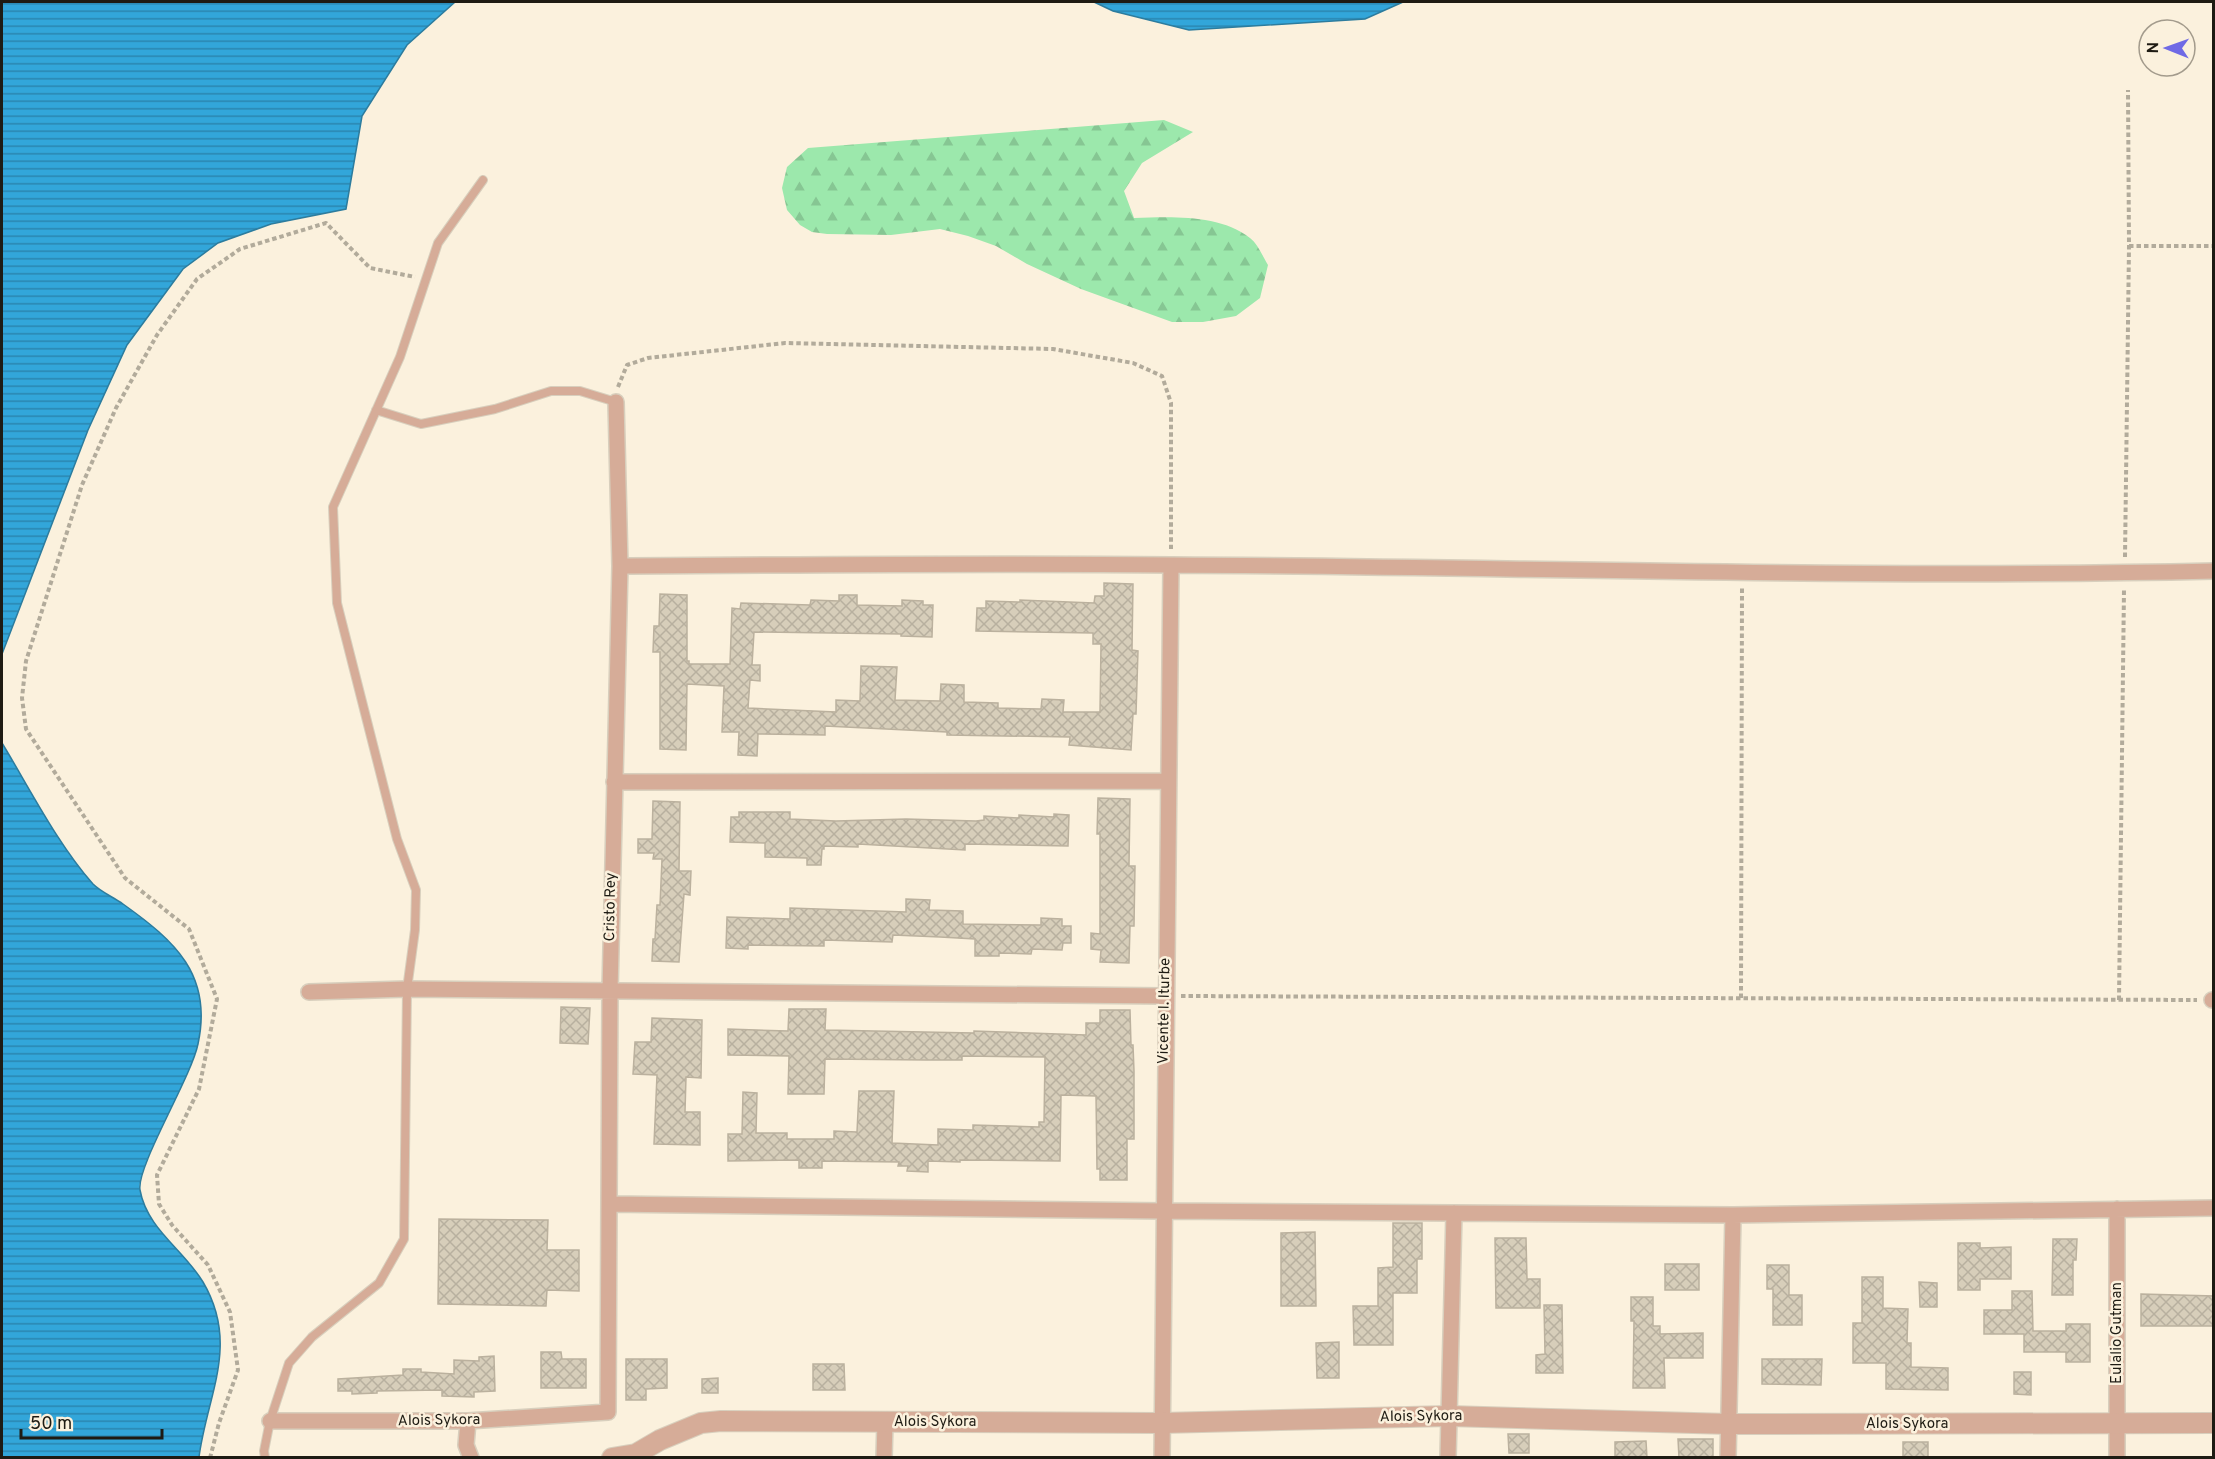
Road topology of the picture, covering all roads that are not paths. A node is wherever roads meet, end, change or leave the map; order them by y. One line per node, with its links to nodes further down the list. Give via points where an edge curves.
1 (483, 180): 3 (lane, via 438,243 400,357)
2 (616, 402): 3 (lane, via 580,391 551,391 495,409 421,424); 5 (street, Cristo Rey)
3 (376, 410): 9 (lane, via 333,507 337,603 397,839 417,890)
4 (1171, 565): 5 (street); 6 (street, via 1742,572); 7 (street, Vicente I. Iturbe)
5 (620, 566): 8 (street, Cristo Rey)
6 (2214, 571)
7 (1168, 781): 8 (street); 12 (street, Vicente I. Iturbe)
8 (614, 782): 10 (street, Cristo Rey)
9 (407, 989): 10 (street); 11 (street); 21 (lane, via 404,1239 379,1283 312,1337 289,1363)
10 (610, 991): 12 (street); 13 (street, Cristo Rey)
11 (309, 992)
12 (1165, 996): 16 (street, Vicente I. Iturbe)
13 (610, 1204): 16 (street); 19 (street, Cristo Rey)
14 (2214, 1208): 15 (street)
15 (2117, 1209): 18 (street); 27 (street, Eulalio Gutman)
16 (1164, 1211): 17 (street); 24 (street, Vicente I. Iturbe)
17 (1454, 1213): 18 (street); 20 (street)
18 (1732, 1215): 26 (street)
19 (608, 1413): 22 (street, Alois Sykora)
20 (1449, 1416): 24 (street, Alois Sykora); 26 (street, Alois Sykora); 34 (street)
21 (270, 1421): 22 (street, Alois Sykora); 29 (lane)
22 (468, 1422): 30 (street, via 466,1445)
23 (885, 1422): 24 (street, Alois Sykora); 28 (street, Alois Sykora, via 701,1423 660,1440); 32 (street)
24 (1162, 1423): 33 (street, Vicente I. Iturbe)
25 (2214, 1423): 27 (street, Alois Sykora)
26 (1729, 1424): 27 (street, Alois Sykora); 35 (street)
27 (2117, 1425): 36 (street, Eulalio Gutman)
28 (636, 1456): 31 (street, Alois Sykora)
29 (266, 1458)
30 (471, 1458)
31 (612, 1458)
32 (884, 1458)
33 (1162, 1458)
34 (1448, 1458)
35 (1728, 1458)
36 (2117, 1458)

